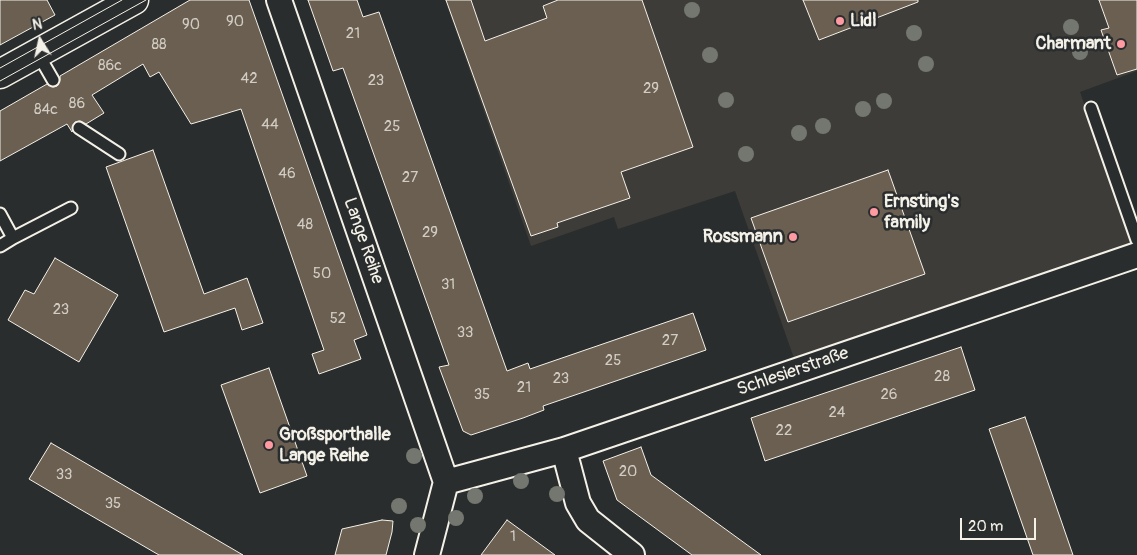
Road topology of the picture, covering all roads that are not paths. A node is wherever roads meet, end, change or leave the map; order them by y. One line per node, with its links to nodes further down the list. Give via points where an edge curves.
1 (134, 0): 3 (main road)
2 (279, 0): 16 (street, Lange Reihe)
3 (38, 54): 4 (main road); 5 (lane)
4 (0, 74)
5 (53, 80)
6 (1091, 108): 12 (lane)
7 (79, 128): 8 (lane)
8 (120, 154)
9 (71, 208): 11 (lane)
10 (0, 214): 11 (lane)
11 (13, 238): 13 (lane)
12 (1137, 240)
13 (0, 246)
14 (1137, 255): 15 (street, Schlesierstraße)
15 (564, 450): 16 (street, Schlesierstraße); 17 (street, via 578,502 588,520)
16 (446, 482): 18 (street)
17 (629, 554)
18 (427, 555)

